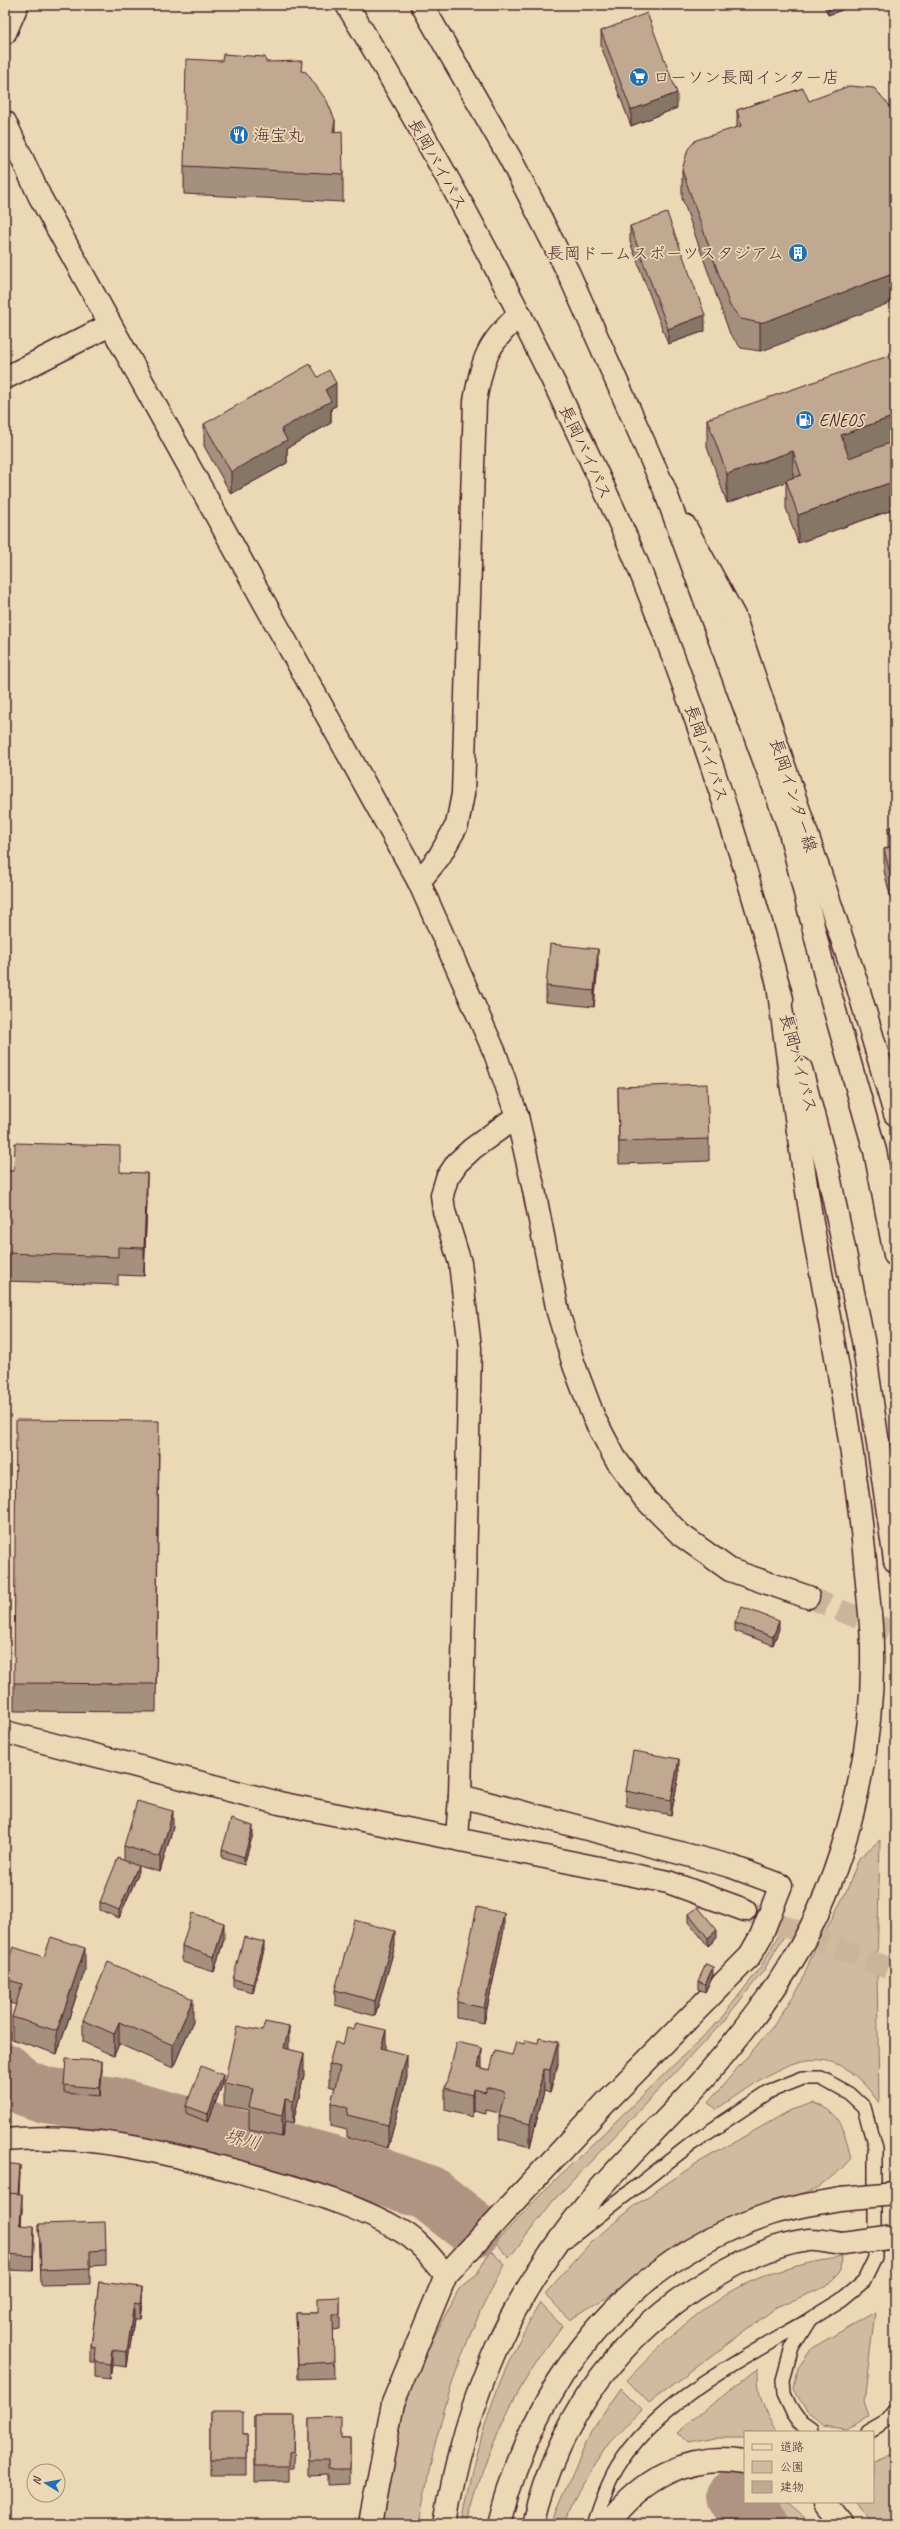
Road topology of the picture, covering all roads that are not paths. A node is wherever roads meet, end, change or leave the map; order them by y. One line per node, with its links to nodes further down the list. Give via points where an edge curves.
1 (17, 5): 4 (main road)
2 (347, 5): 6 (main road, 長岡バイパス, via 382,63)
3 (422, 5): 9 (main road, via 510,158 566,267)
4 (5, 33)
5 (5, 122): 7 (main road, via 40,197)
6 (520, 314): 10 (main road, via 500,333 482,363 475,401 463,794 457,825); 11 (main road, 長岡バイパス, via 636,562 688,697 736,840)
7 (110, 325): 8 (main road); 10 (main road)
8 (5, 378)
9 (664, 488): 12 (main road, 長岡インター線, via 734,616 856,981); 14 (main road, via 789,828 827,983 875,1151)
10 (419, 882): 13 (main road, via 495,1052)
11 (778, 985): 15 (main road, 長岡バイパス, via 828,1171 863,1340); 24 (main road, via 802,1169 861,1516 872,1648 871,1692 861,1767 839,1856 813,1922 792,1961 737,2039 598,2192)
12 (895, 1114)
13 (518, 1116): 16 (main road, via 558,1312 594,1418 615,1458 644,1499 687,1539 730,1570); 18 (main road, via 457,1163 447,1178 442,1195 444,1211 460,1263 470,1348)
14 (895, 1255)
15 (895, 1561)
16 (808, 1598)
17 (5, 1732): 19 (main road, via 279,1803)
18 (460, 1796): 19 (main road); 25 (main road, via 730,1866 781,1885 761,1936 749,1957 608,2100)
19 (457, 1838): 20 (main road, via 668,1882)
20 (746, 1910)
21 (5, 2140): 25 (main road, via 66,2137 114,2143 168,2154 299,2189 368,2215 404,2233 427,2252)
22 (895, 2194): 34 (main road, bridge, via 841,2199 768,2215 724,2232 668,2263 640,2285 613,2310 568,2365 548,2398 517,2465)
23 (895, 2237): 35 (main road, bridge, via 842,2244 810,2240 750,2258 689,2292 631,2339 586,2398 567,2429 549,2472)
24 (545, 2259): 26 (lane, via 690,2144 742,2109 770,2091 803,2078 821,2078 850,2094 864,2107 875,2148 875,2258 864,2281 842,2300); 33 (main road, via 499,2339 480,2384 466,2426)
25 (446, 2275): 32 (main road, via 393,2403)
26 (810, 2319): 28 (lane, via 792,2348 783,2380 784,2394 792,2411 802,2425); 36 (lane, via 724,2370 679,2402 644,2433 617,2468 600,2503)
27 (895, 2411): 29 (lane, via 888,2420)
28 (811, 2431)
29 (869, 2431)
30 (744, 2462): 37 (main road, via 708,2460 677,2468 646,2483 622,2504)
31 (825, 2503): 38 (main road)
32 (370, 2524)
33 (445, 2524)
34 (499, 2524)
35 (532, 2524)
36 (594, 2524)
37 (607, 2524)
38 (842, 2524)

